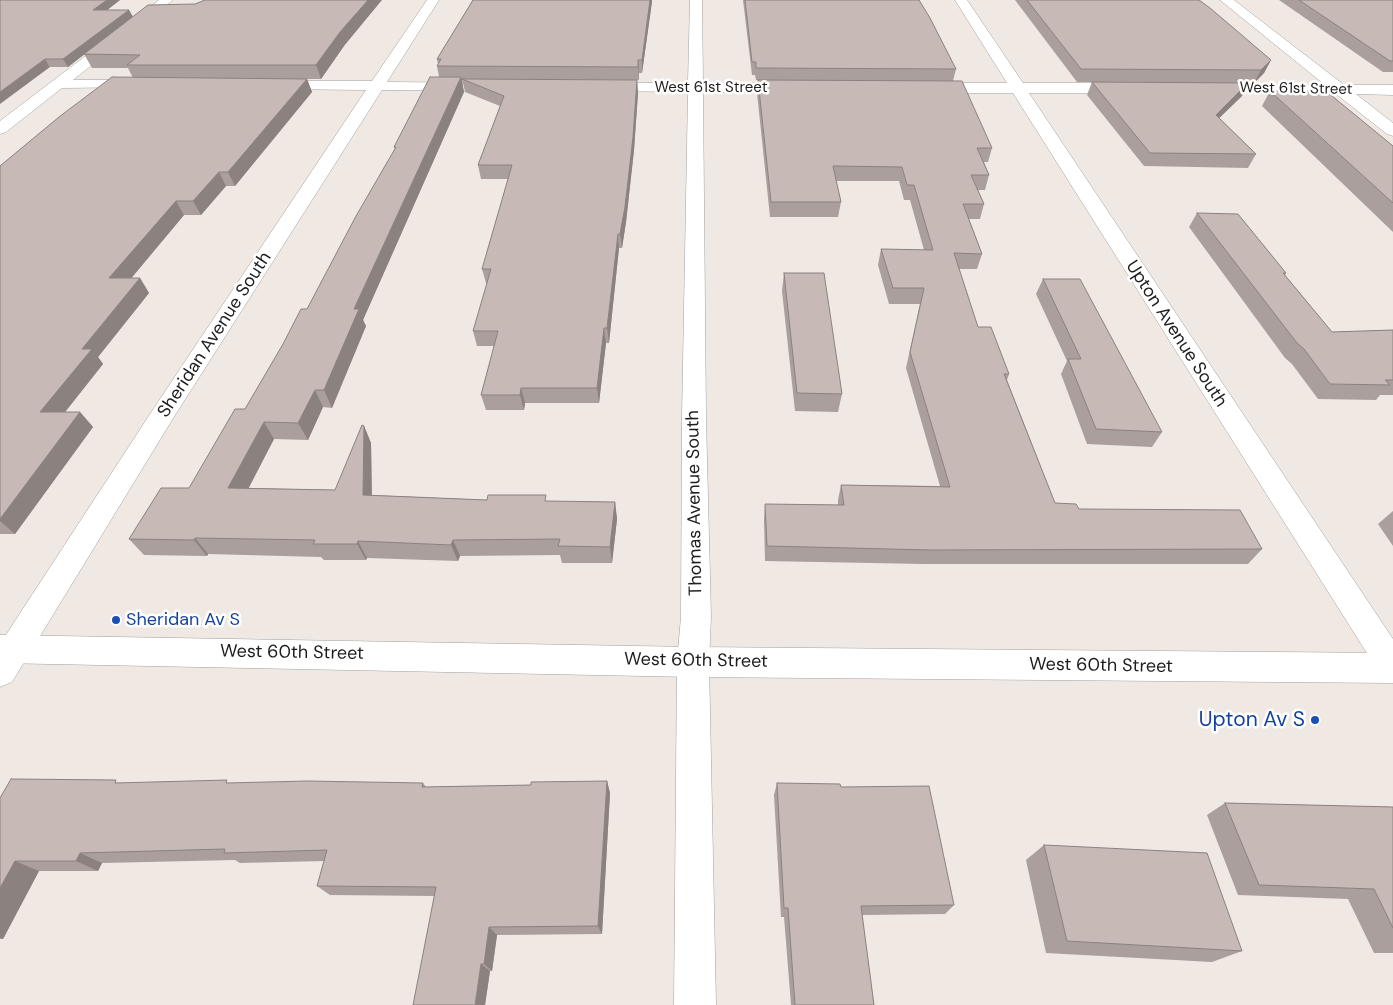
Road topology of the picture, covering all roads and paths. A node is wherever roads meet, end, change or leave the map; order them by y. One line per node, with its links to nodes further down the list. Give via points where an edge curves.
1 (167, 0): 6 (street)
2 (433, 0): 9 (street, Sheridan Avenue South)
3 (696, 0): 12 (street, Thomas Avenue South)
4 (961, 0): 15 (street, Upton Avenue South)
5 (1226, 0): 18 (street)
6 (58, 84): 7 (street); 20 (street)
7 (152, 84)
8 (259, 85): 9 (street)
9 (378, 86): 10 (street); 22 (street, Sheridan Avenue South)
10 (521, 87)
11 (588, 87): 12 (street, West 61st Street)
12 (696, 87): 13 (street, West 61st Street); 23 (street, Thomas Avenue South, via 696,617)
13 (811, 88)
14 (914, 88): 15 (street)
15 (1018, 88): 16 (street); 24 (street, Upton Avenue South)
16 (1146, 88)
17 (1194, 88): 18 (street, West 61st Street)
18 (1341, 90): 19 (street, West 61st Street); 21 (street)
19 (1393, 90)
20 (0, 129)
21 (1393, 131)
22 (5, 656): 23 (street, West 60th Street)
23 (693, 662): 24 (street, West 60th Street); 25 (street, Thomas Avenue South)
24 (1393, 667)
25 (695, 1005)

